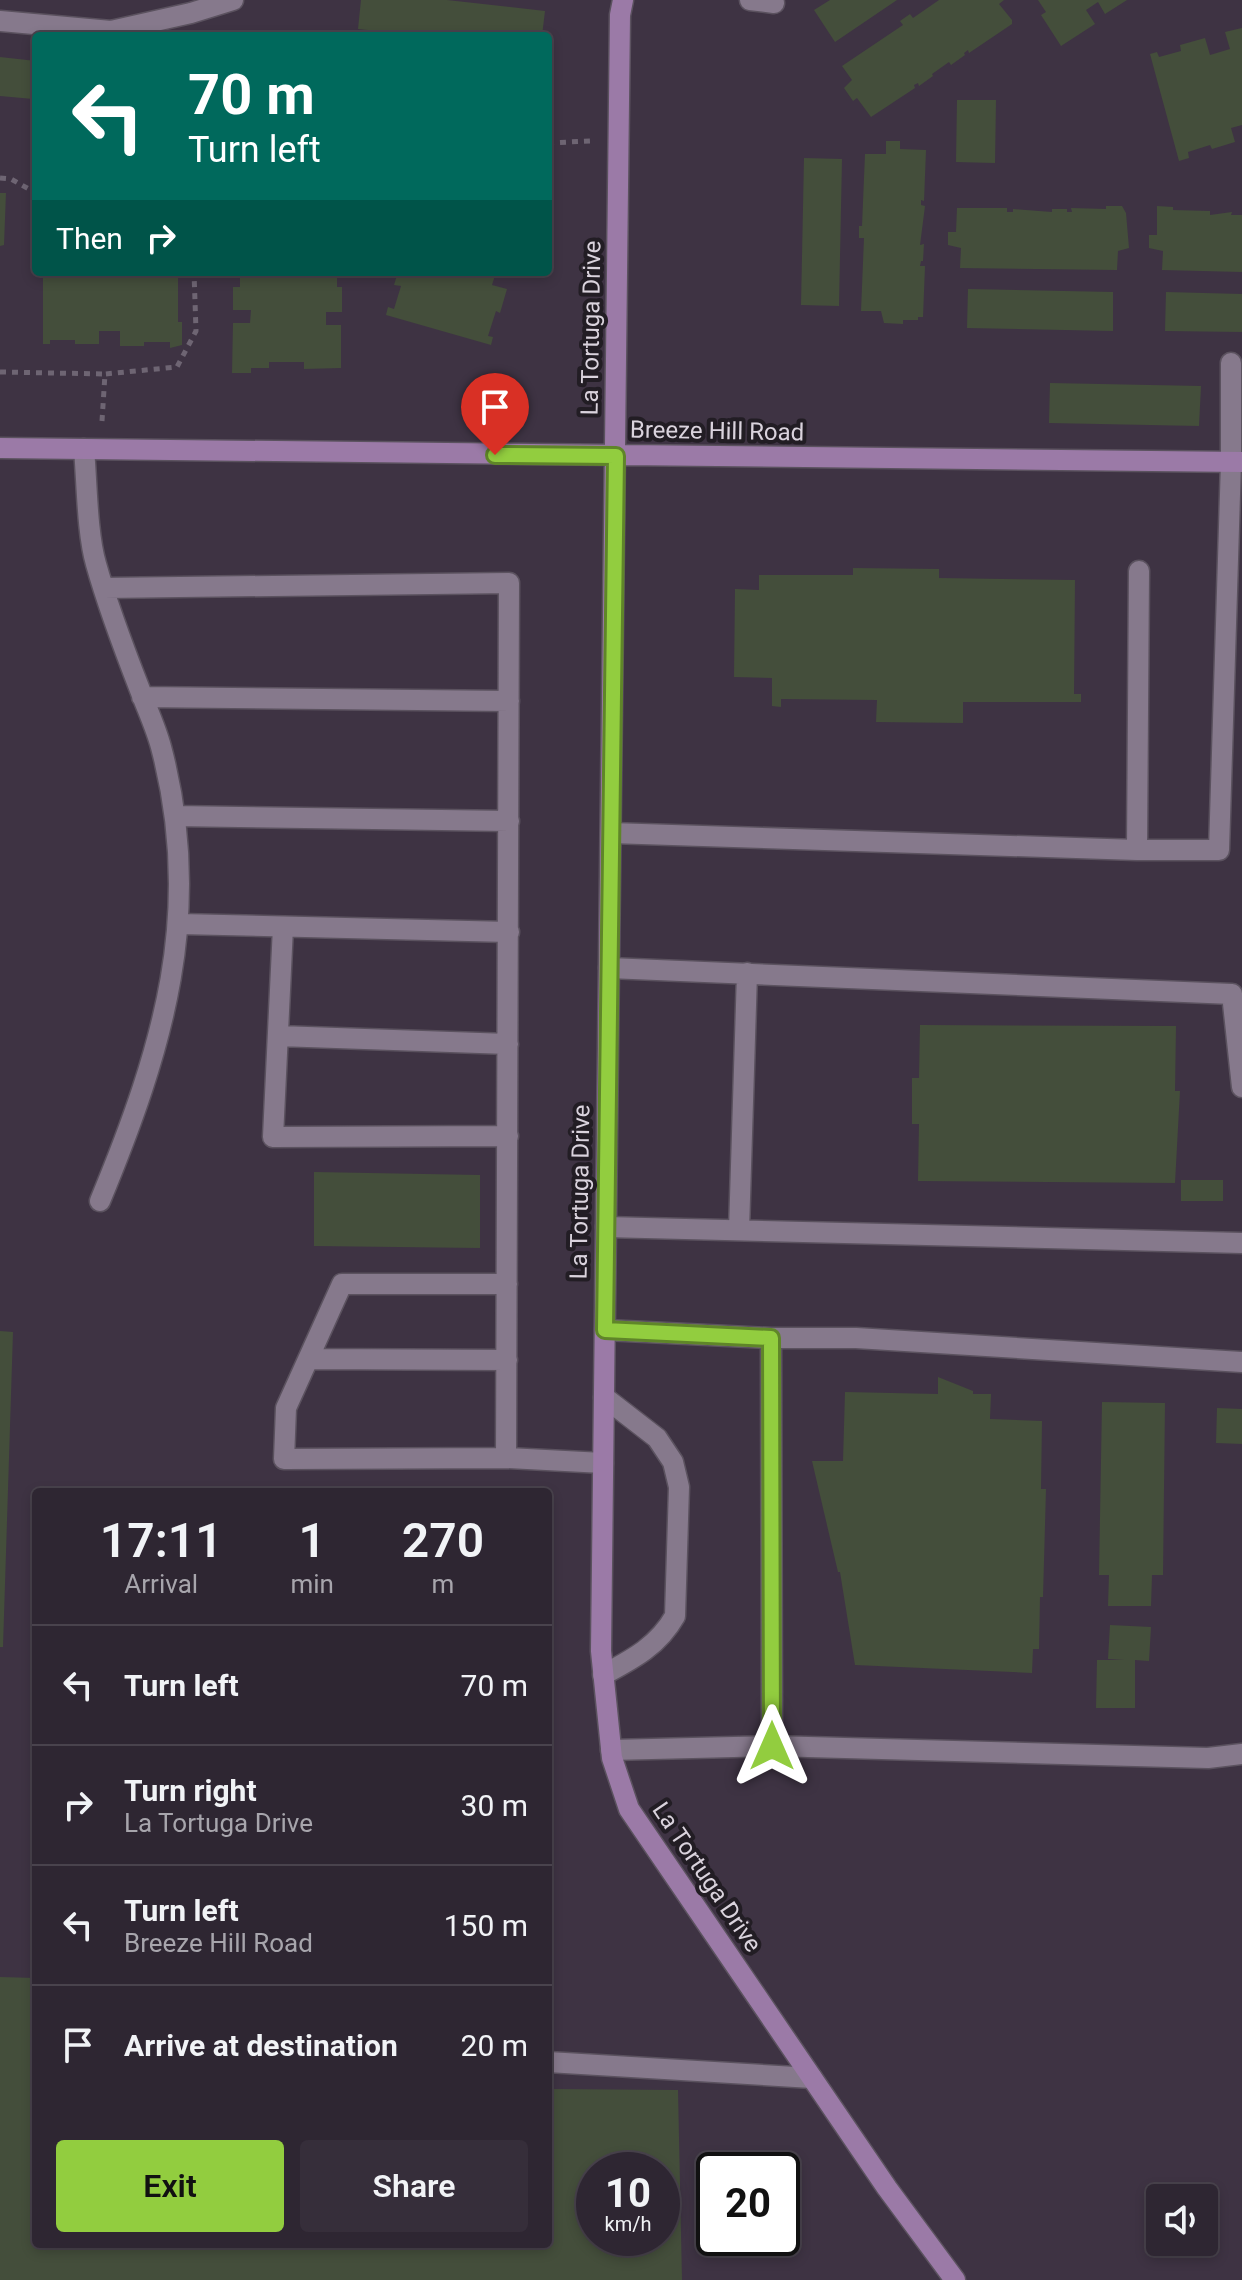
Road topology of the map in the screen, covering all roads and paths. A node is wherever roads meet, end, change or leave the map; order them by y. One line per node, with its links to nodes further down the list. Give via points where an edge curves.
1 (233, 0): 5 (street, via 111,31)
2 (623, 0): 6 (street, La Tortuga Drive)
3 (750, 0): 4 (street)
4 (774, 3)
5 (0, 21)
6 (619, 139): 7 (path); 16 (street, La Tortuga Drive)
7 (552, 143)
8 (0, 178): 9 (path)
9 (32, 191)
10 (194, 276): 13 (path, via 196,331 177,367)
11 (1231, 363): 17 (street)
12 (0, 372): 13 (path)
13 (105, 374): 15 (path)
14 (0, 448): 15 (street, Breeze Hill Road)
15 (92, 450): 16 (street, Breeze Hill Road); 19 (street, via 95,561)
16 (616, 456): 17 (street, Breeze Hill Road); 24 (street, La Tortuga Drive)
17 (1237, 462): 25 (street, via 1219,850)
18 (1139, 571): 25 (street)
19 (104, 588): 20 (street); 21 (street, via 509,583)
20 (142, 697): 21 (street); 22 (street, via 161,745)
21 (509, 701): 23 (street)
22 (175, 816): 23 (street); 26 (street)
23 (509, 821): 28 (street)
24 (611, 833): 25 (street); 29 (street, La Tortuga Drive)
25 (1137, 850)
26 (180, 924): 27 (street); 35 (street, via 165,1013 134,1119)
27 (283, 927): 28 (street); 31 (street)
28 (509, 932): 32 (street)
29 (609, 968): 30 (street); 36 (street, La Tortuga Drive)
30 (747, 973): 33 (street, via 1232,994); 37 (street)
31 (279, 1036): 32 (street); 34 (street, via 273,1137)
32 (508, 1044): 34 (street)
33 (1242, 1087)
34 (508, 1136): 39 (street)
35 (100, 1201)
36 (606, 1227): 37 (street); 40 (street, La Tortuga Drive)
37 (739, 1230): 38 (street)
38 (1242, 1243)
39 (507, 1284): 42 (street, via 342,1284); 43 (street)
40 (605, 1330): 41 (street); 45 (street, La Tortuga Drive)
41 (771, 1338): 44 (street, via 856,1338); 49 (street)
42 (310, 1359): 43 (street); 46 (street, via 286,1408 284,1459)
43 (507, 1360): 46 (street)
44 (1242, 1362)
45 (604, 1397): 47 (street, La Tortuga Drive); 48 (street, via 657,1438 673,1462 679,1487 675,1616 665,1634 644,1652)
46 (506, 1458): 47 (street)
47 (603, 1463): 48 (street, La Tortuga Drive)
48 (603, 1675): 50 (street, La Tortuga Drive)
49 (772, 1746): 50 (street); 51 (street, via 1208,1758)
50 (611, 1750): 53 (street, La Tortuga Drive, via 629,1809)
51 (1242, 1754)
52 (552, 2062): 53 (street)
53 (812, 2078): 54 (street, La Tortuga Drive)
54 (955, 2280)

